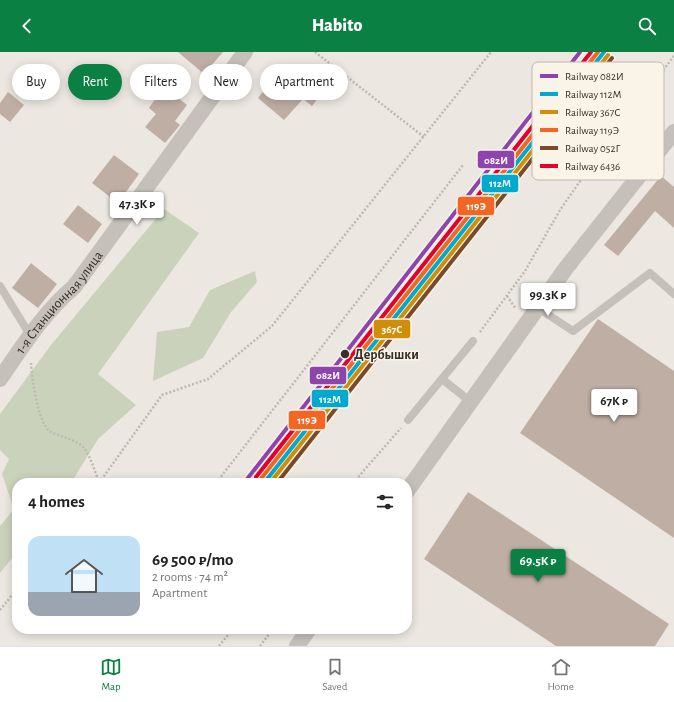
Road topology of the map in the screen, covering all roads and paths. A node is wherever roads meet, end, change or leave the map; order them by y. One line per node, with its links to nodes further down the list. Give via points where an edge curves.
1 (245, 52): 18 (street, 1-я Станционная улица, via 74,287 60,299)
2 (315, 52): 7 (path)
3 (490, 52): 7 (path)
4 (674, 56): 5 (path)
5 (664, 69)
6 (674, 132): 8 (street)
7 (424, 137): 25 (path, via 272,326 208,379 162,395)
8 (664, 145)
9 (463, 165): 26 (path)
10 (581, 180): 15 (path)
11 (636, 180): 16 (street, via 566,268)
12 (489, 186): 27 (path)
13 (0, 286): 18 (lane)
14 (674, 294): 16 (lane, via 650,273 573,331)
15 (507, 296): 17 (path); 19 (path)
16 (538, 308): 22 (street)
17 (516, 310)
18 (30, 335): 20 (street, 1-я Станционная улица); 24 (path, via 31,366 41,420 50,431 84,448)
19 (473, 341): 21 (lane)
20 (0, 379)
21 (442, 379): 22 (lane); 23 (lane)
22 (471, 402): 29 (street)
23 (408, 420): 28 (path)
24 (97, 478)
25 (103, 478)
26 (220, 478)
27 (261, 478)
28 (357, 478)
29 (412, 485)
30 (12, 594): 31 (path)
31 (0, 610)
32 (229, 634): 35 (path)
33 (269, 634): 36 (path)
34 (305, 634): 37 (street)
35 (219, 646)
36 (260, 646)
37 (297, 646)

